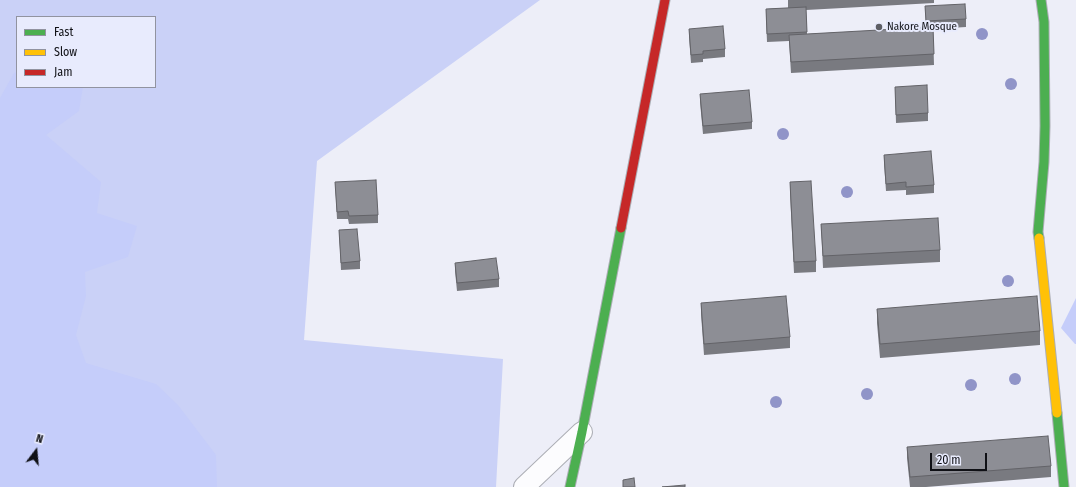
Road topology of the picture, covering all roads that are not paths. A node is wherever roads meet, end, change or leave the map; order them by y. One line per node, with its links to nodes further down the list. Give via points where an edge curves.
1 (665, 0): 3 (street)
2 (1041, 0): 6 (street, via 1044,22 1045,126 1038,232)
3 (582, 432): 4 (street); 5 (street)
4 (524, 487)
5 (570, 487)
6 (1064, 487)

